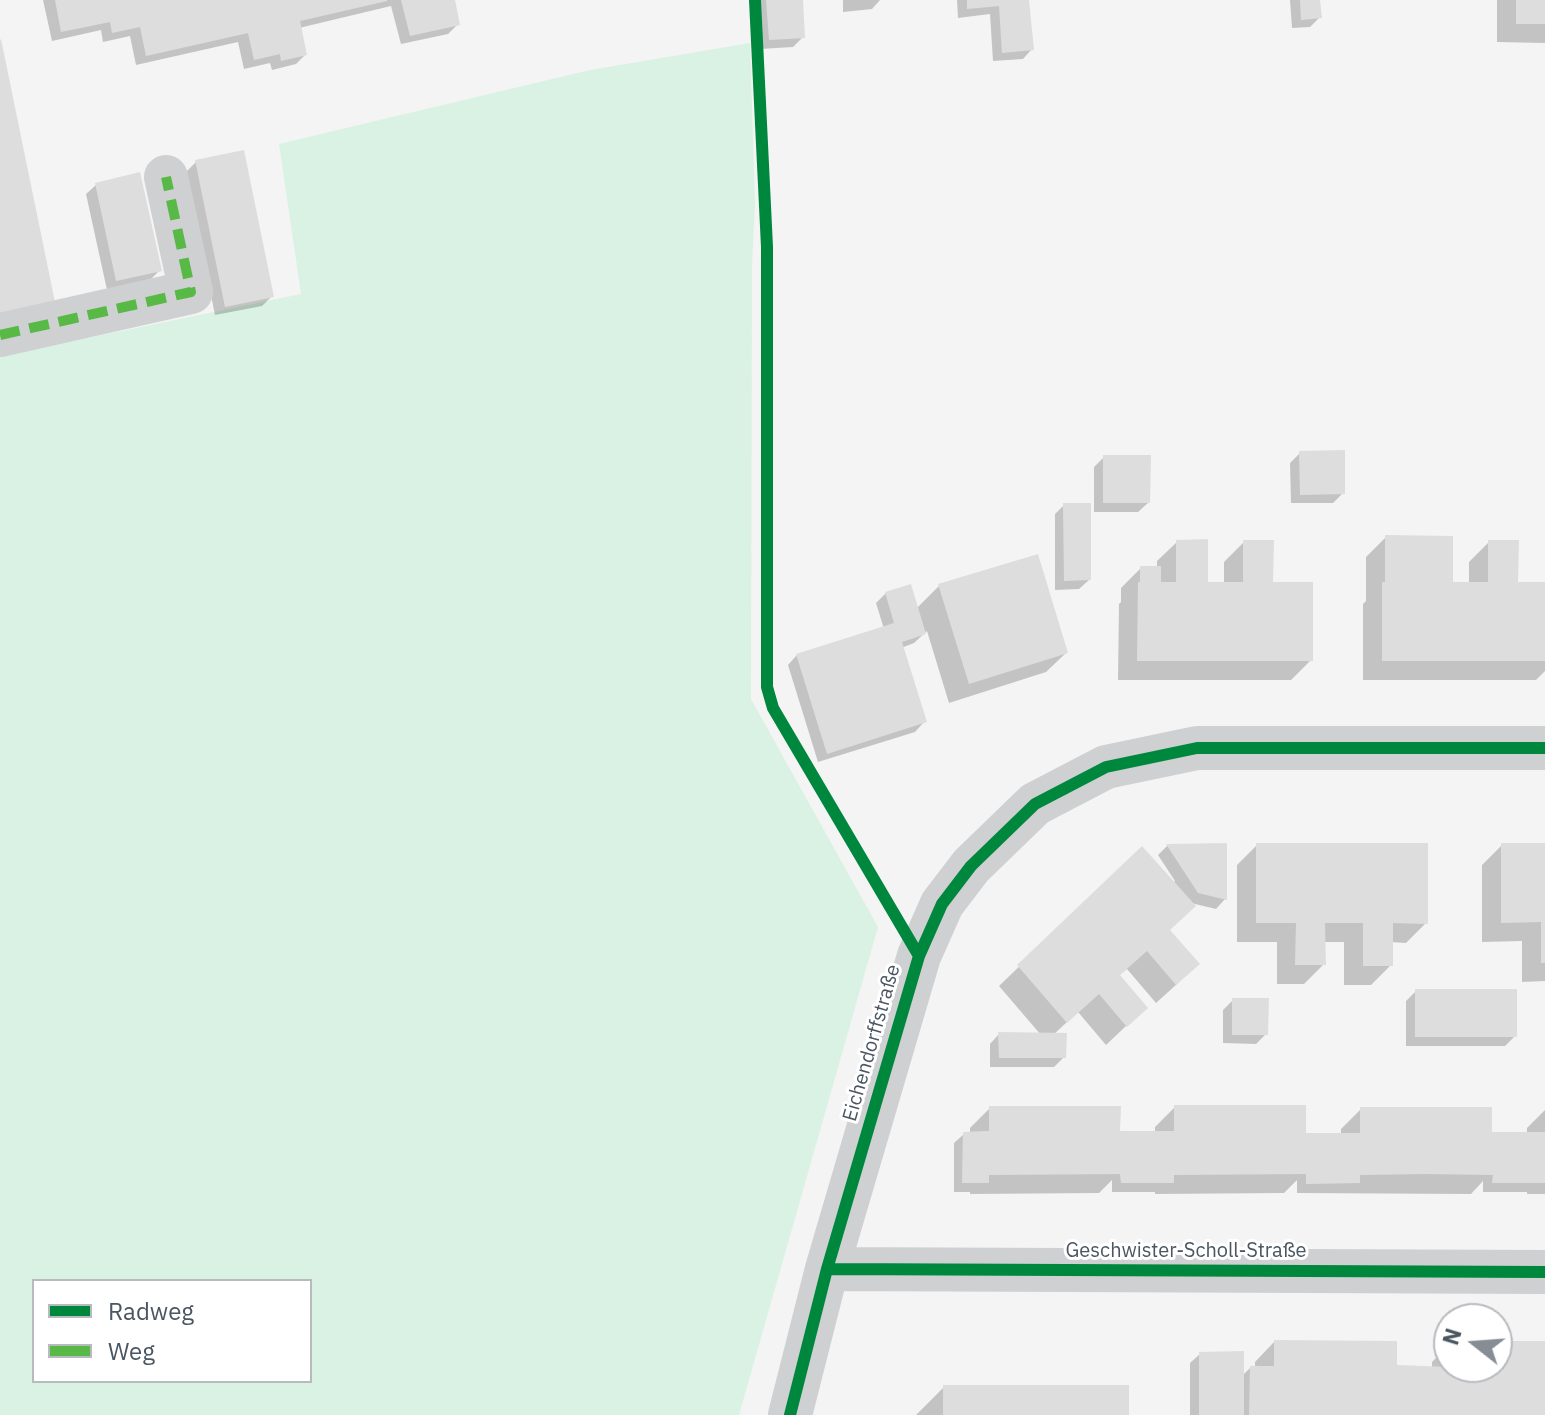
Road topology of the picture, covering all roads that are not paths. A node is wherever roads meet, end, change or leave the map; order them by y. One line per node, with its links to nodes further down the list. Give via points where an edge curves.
1 (166, 177): 2 (street, via 191,292)
2 (0, 335)
3 (1545, 748): 4 (street, Eichendorffstraße, via 1197,748 1106,767 1035,804 971,866 942,904 919,956)
4 (827, 1269): 5 (street, Geschwister-Scholl-Straße); 6 (street, Eichendorffstraße)
5 (1545, 1272)
6 (790, 1415)

